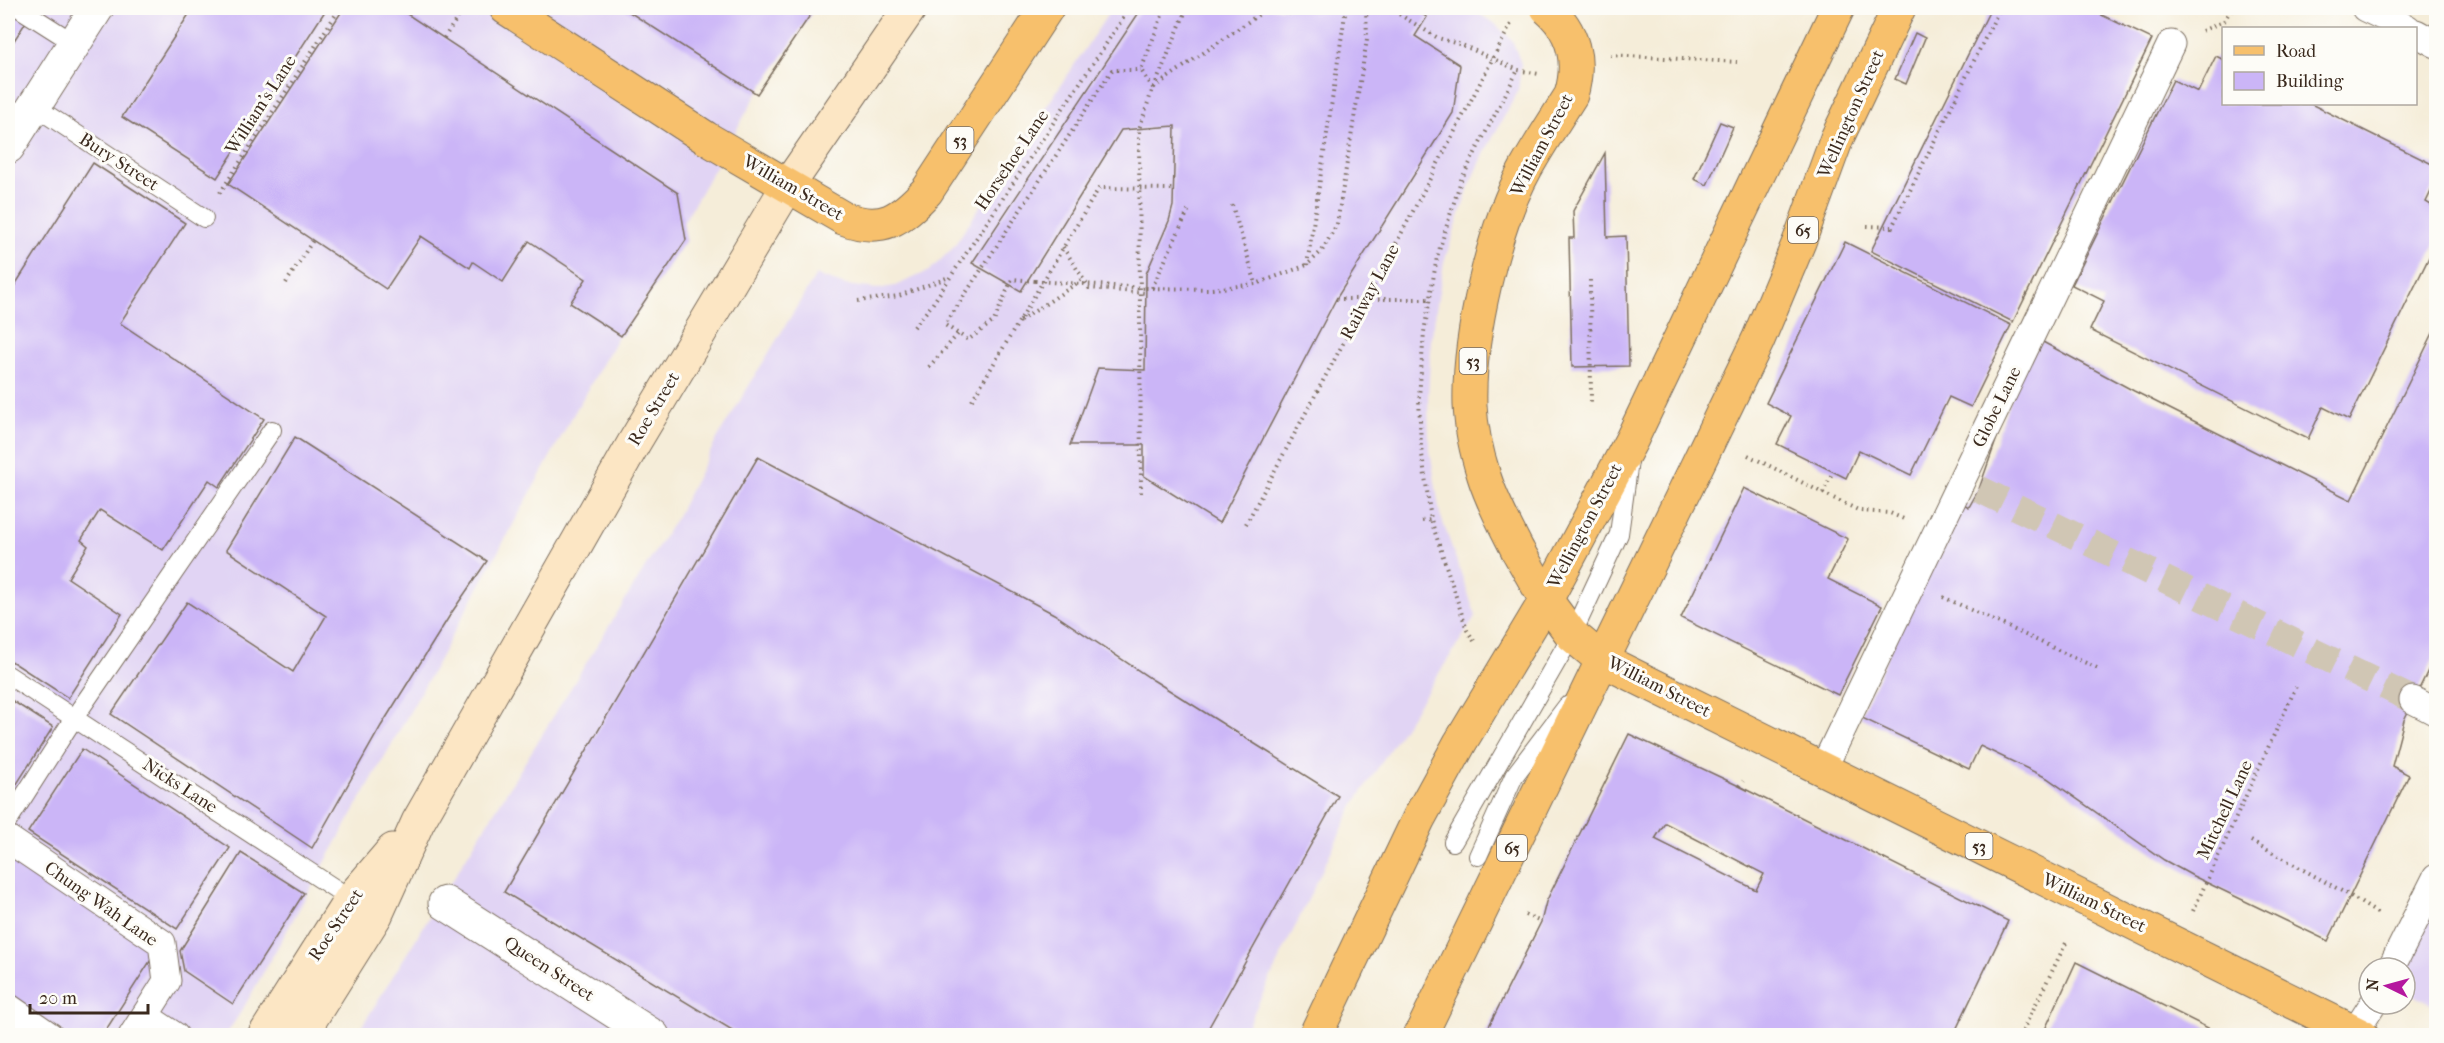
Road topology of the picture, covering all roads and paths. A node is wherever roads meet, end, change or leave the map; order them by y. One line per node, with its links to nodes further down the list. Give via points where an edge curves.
1 (20, 8): 26 (lane)
2 (97, 8): 26 (street)
3 (340, 8): 42 (path, William's Lane)
4 (464, 8): 25 (path)
5 (506, 8): 37 (main road, William Street / 53)
6 (910, 8): 37 (main road, Roe Street)
7 (1047, 8): 37 (main road, William Street / 53, via 927,191 913,206 888,221 862,225)
8 (1130, 8): 47 (path, Horsehoe Lane)
9 (1165, 8): 32 (path)
10 (1187, 8): 34 (path)
11 (1268, 8): 34 (path)
12 (1287, 8): 21 (path)
13 (1346, 8): 46 (path)
14 (1366, 8): 46 (path, via 1367,39 1337,224 1322,251)
15 (1389, 8): 30 (path, via 1438,38)
16 (1547, 8): 75 (main road, William Street / 53, bridge, via 1559,18 1572,40 1575,82 1525,170 1504,220 1486,278 1474,345 1470,405 1484,477)
17 (1838, 8): 66 (main road, Wellington Street)
18 (1899, 8): 78 (main road, Wellington Street / 65, via 1837,138 1758,340)
19 (2000, 8): 43 (path, via 1892,227)
20 (2366, 8): 23 (street)
21 (1292, 16)
22 (1514, 18): 30 (path, Railway Lane)
23 (2405, 27)
24 (2417, 34): 28 (street)
25 (444, 38)
26 (74, 43): 35 (street)
27 (2171, 44): 83 (street, Globe Lane, via 1971,484)
28 (2436, 44)
29 (1607, 55): 31 (path)
30 (1493, 59): 33 (path); 55 (path, Railway Lane)
31 (1737, 62)
32 (1141, 70): 34 (path); 61 (path, via 1112,70 945,325)
33 (1547, 76)
34 (1153, 88): 38 (path, via 1139,129)
35 (34, 106): 36 (street); 42 (lane, Bury Street)
36 (8, 147)
37 (787, 187): 87 (main road, Roe Street, via 634,441)
38 (1139, 188): 39 (path); 45 (path, via 1099,188); 54 (path)
39 (1173, 189)
40 (1232, 205): 51 (path)
41 (1190, 207): 52 (path)
42 (204, 218)
43 (1867, 226)
44 (313, 240): 50 (path)
45 (1063, 247): 48 (path); 59 (path)
46 (1307, 265): 51 (path)
47 (950, 277): 58 (path, via 899,296); 60 (path, Horsehoe Lane)
48 (1083, 279): 54 (path, via 1089,288); 59 (path)
49 (1590, 280): 64 (path)
50 (286, 283)
51 (1256, 284): 52 (path, via 1212,290)
52 (1152, 288): 53 (path)
53 (1146, 290): 54 (path); 61 (path, bridge, via 1012,279 994,321 968,340)
54 (1139, 292): 69 (path)
55 (1367, 298): 56 (path); 57 (path); 74 (path, Railway Lane)
56 (1336, 299)
57 (1428, 299)
58 (858, 301)
59 (1017, 323): 63 (path)
60 (914, 327)
61 (958, 334): 62 (path)
62 (929, 367)
63 (972, 400)
64 (1591, 404)
65 (272, 430): 82 (lane)
66 (1632, 439): 75 (main road, Wellington Street); 77 (lane, via 1619,534)
67 (1748, 455): 70 (path)
68 (1832, 472): 70 (path)
69 (1141, 493)
70 (1823, 493): 71 (path, via 1860,511)
71 (1890, 513)
72 (1431, 520): 73 (path)
73 (1422, 521)
74 (1246, 524)
75 (1546, 600): 77 (main road, William Street / 53); 110 (main road, Wellington Street, via 1419,818)
76 (1958, 604): 79 (path)
77 (1572, 634): 78 (main road, William Street / 53); 90 (lane)
78 (1602, 660): 83 (main road, William Street / 53); 91 (lane, via 1514,776); 111 (main road, Wellington Street / 65)
79 (2099, 669)
80 (8, 675): 82 (lane, Nicks Lane)
81 (2296, 687): 99 (path, Mitchell Lane)
82 (74, 718): 86 (lane); 93 (lane, Nicks Lane)
83 (1823, 769): 99 (main road, William Street / 53)
84 (1743, 781): 85 (path)
85 (1739, 786)
86 (8, 821)
87 (418, 822): 93 (main road, Roe Street); 108 (main road, Roe Street, via 376,915)
88 (8, 839): 103 (street, Chung Wah Lane, via 162,943 167,981)
89 (2251, 841): 97 (path)
90 (1453, 842)
91 (1478, 856)
92 (2436, 878): 97 (street)
93 (351, 899): 107 (main road, Roe Street)
94 (445, 903): 109 (street, Queen Street)
95 (1525, 915): 96 (path)
96 (1541, 922)
97 (2409, 933): 100 (street)
98 (2066, 943): 112 (path)
99 (2178, 945): 104 (main road, William Street / 53)
100 (2397, 956)
101 (8, 1007): 105 (street)
102 (2367, 1016): 104 (street)
103 (138, 1026): 106 (street, Chung Wah Lane)
104 (2357, 1034)
105 (50, 1035)
106 (175, 1035)
107 (264, 1035)
108 (300, 1035)
109 (653, 1035)
110 (1315, 1035)
111 (1420, 1035)
112 (2020, 1035)

